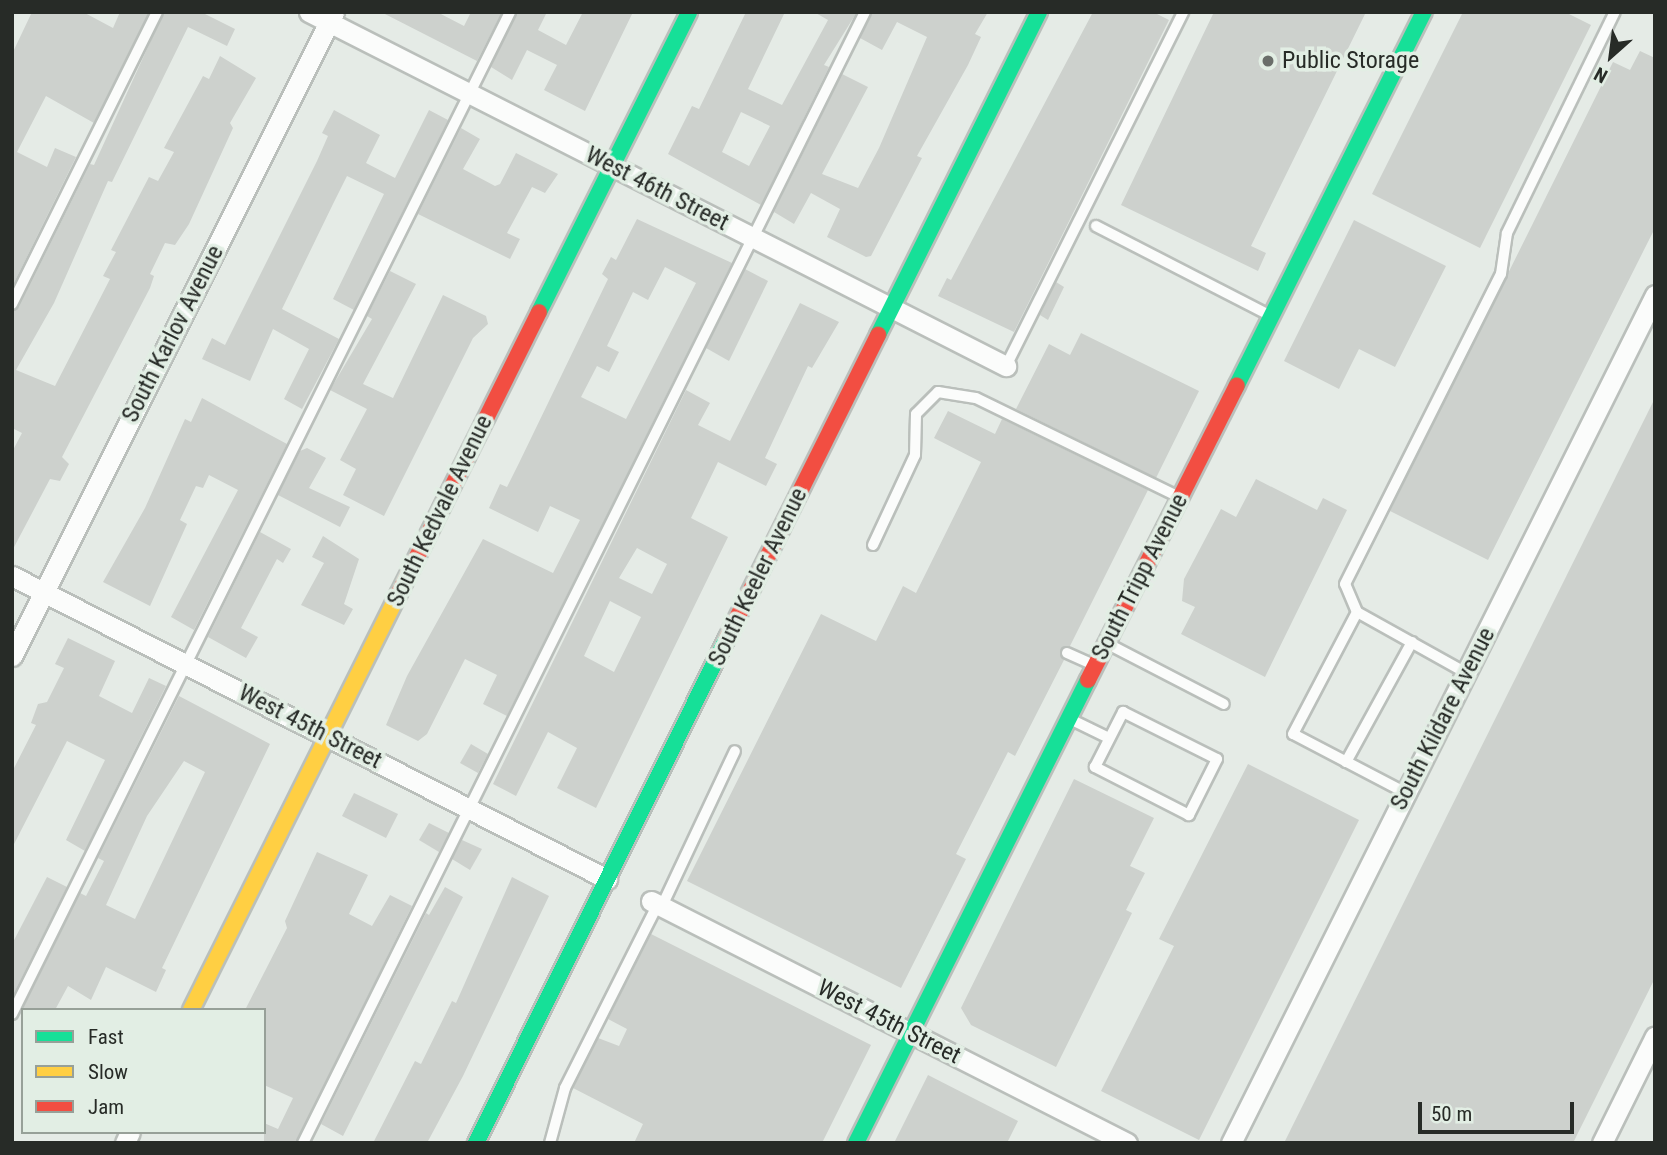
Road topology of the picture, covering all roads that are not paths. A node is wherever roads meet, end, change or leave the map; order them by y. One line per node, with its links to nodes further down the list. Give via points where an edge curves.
1 (157, 12): 16 (lane)
2 (309, 12): 10 (street, West 46th Street)
3 (510, 12): 11 (lane)
4 (689, 12): 12 (street, South Kedvale Avenue)
5 (865, 12): 14 (lane)
6 (1039, 12): 17 (street, South Keeler Avenue)
7 (1182, 12): 19 (lane)
8 (1424, 12): 18 (street, South Tripp Avenue)
9 (1615, 12): 24 (lane, via 1507,233 1501,274 1345,584)
10 (332, 18): 11 (street, West 46th Street); 23 (street, South Karlov Avenue)
11 (469, 94): 12 (street, West 46th Street); 29 (lane)
12 (612, 166): 14 (street, West 46th Street); 34 (street, South Kedvale Avenue)
13 (1096, 226): 18 (lane)
14 (753, 238): 17 (street, West 46th Street); 39 (lane)
15 (1655, 295): 31 (street, South Kildare Avenue)
16 (12, 304)
17 (892, 308): 19 (street, West 46th Street); 40 (street, South Keeler Avenue)
18 (1271, 316): 20 (street, South Tripp Avenue)
19 (1006, 366)
20 (1180, 498): 21 (lane, via 976,398 938,392 916,414 915,455); 26 (street, South Tripp Avenue)
21 (873, 545)
22 (12, 576): 23 (street, West 45th Street)
23 (44, 592): 28 (street, South Karlov Avenue); 29 (street, West 45th Street)
24 (1357, 612): 25 (lane); 37 (lane, via 1293,734)
25 (1412, 642): 31 (lane); 37 (lane)
26 (1107, 643): 30 (street, South Tripp Avenue); 32 (lane)
27 (1067, 653): 30 (lane)
28 (12, 656)
29 (186, 664): 34 (street, West 45th Street); 43 (lane)
30 (1096, 666): 33 (street, South Tripp Avenue)
31 (1466, 673): 38 (street, South Kildare Avenue)
32 (1224, 704)
33 (1069, 719): 35 (lane); 44 (street, South Tripp Avenue)
34 (328, 736): 39 (street, West 45th Street); 42 (street, South Kedvale Avenue)
35 (1109, 738): 35 (lane, via 1094,766 1189,815 1217,760 1122,712)
36 (735, 751): 41 (lane)
37 (1346, 762): 38 (lane)
38 (1406, 793): 51 (street, South Kildare Avenue)
39 (470, 809): 40 (street, West 45th Street); 46 (lane)
40 (607, 879): 47 (street, South Keeler Avenue)
41 (657, 904): 44 (street, West 45th Street); 48 (lane, via 565,1088)
42 (192, 1008)
43 (12, 1014)
44 (911, 1033): 49 (street, South Tripp Avenue); 50 (street, West 45th Street)
45 (1655, 1036): 52 (street)
46 (303, 1143)
47 (476, 1143)
48 (550, 1143)
49 (856, 1143)
50 (1127, 1143)
51 (1231, 1143)
52 (1602, 1143)

